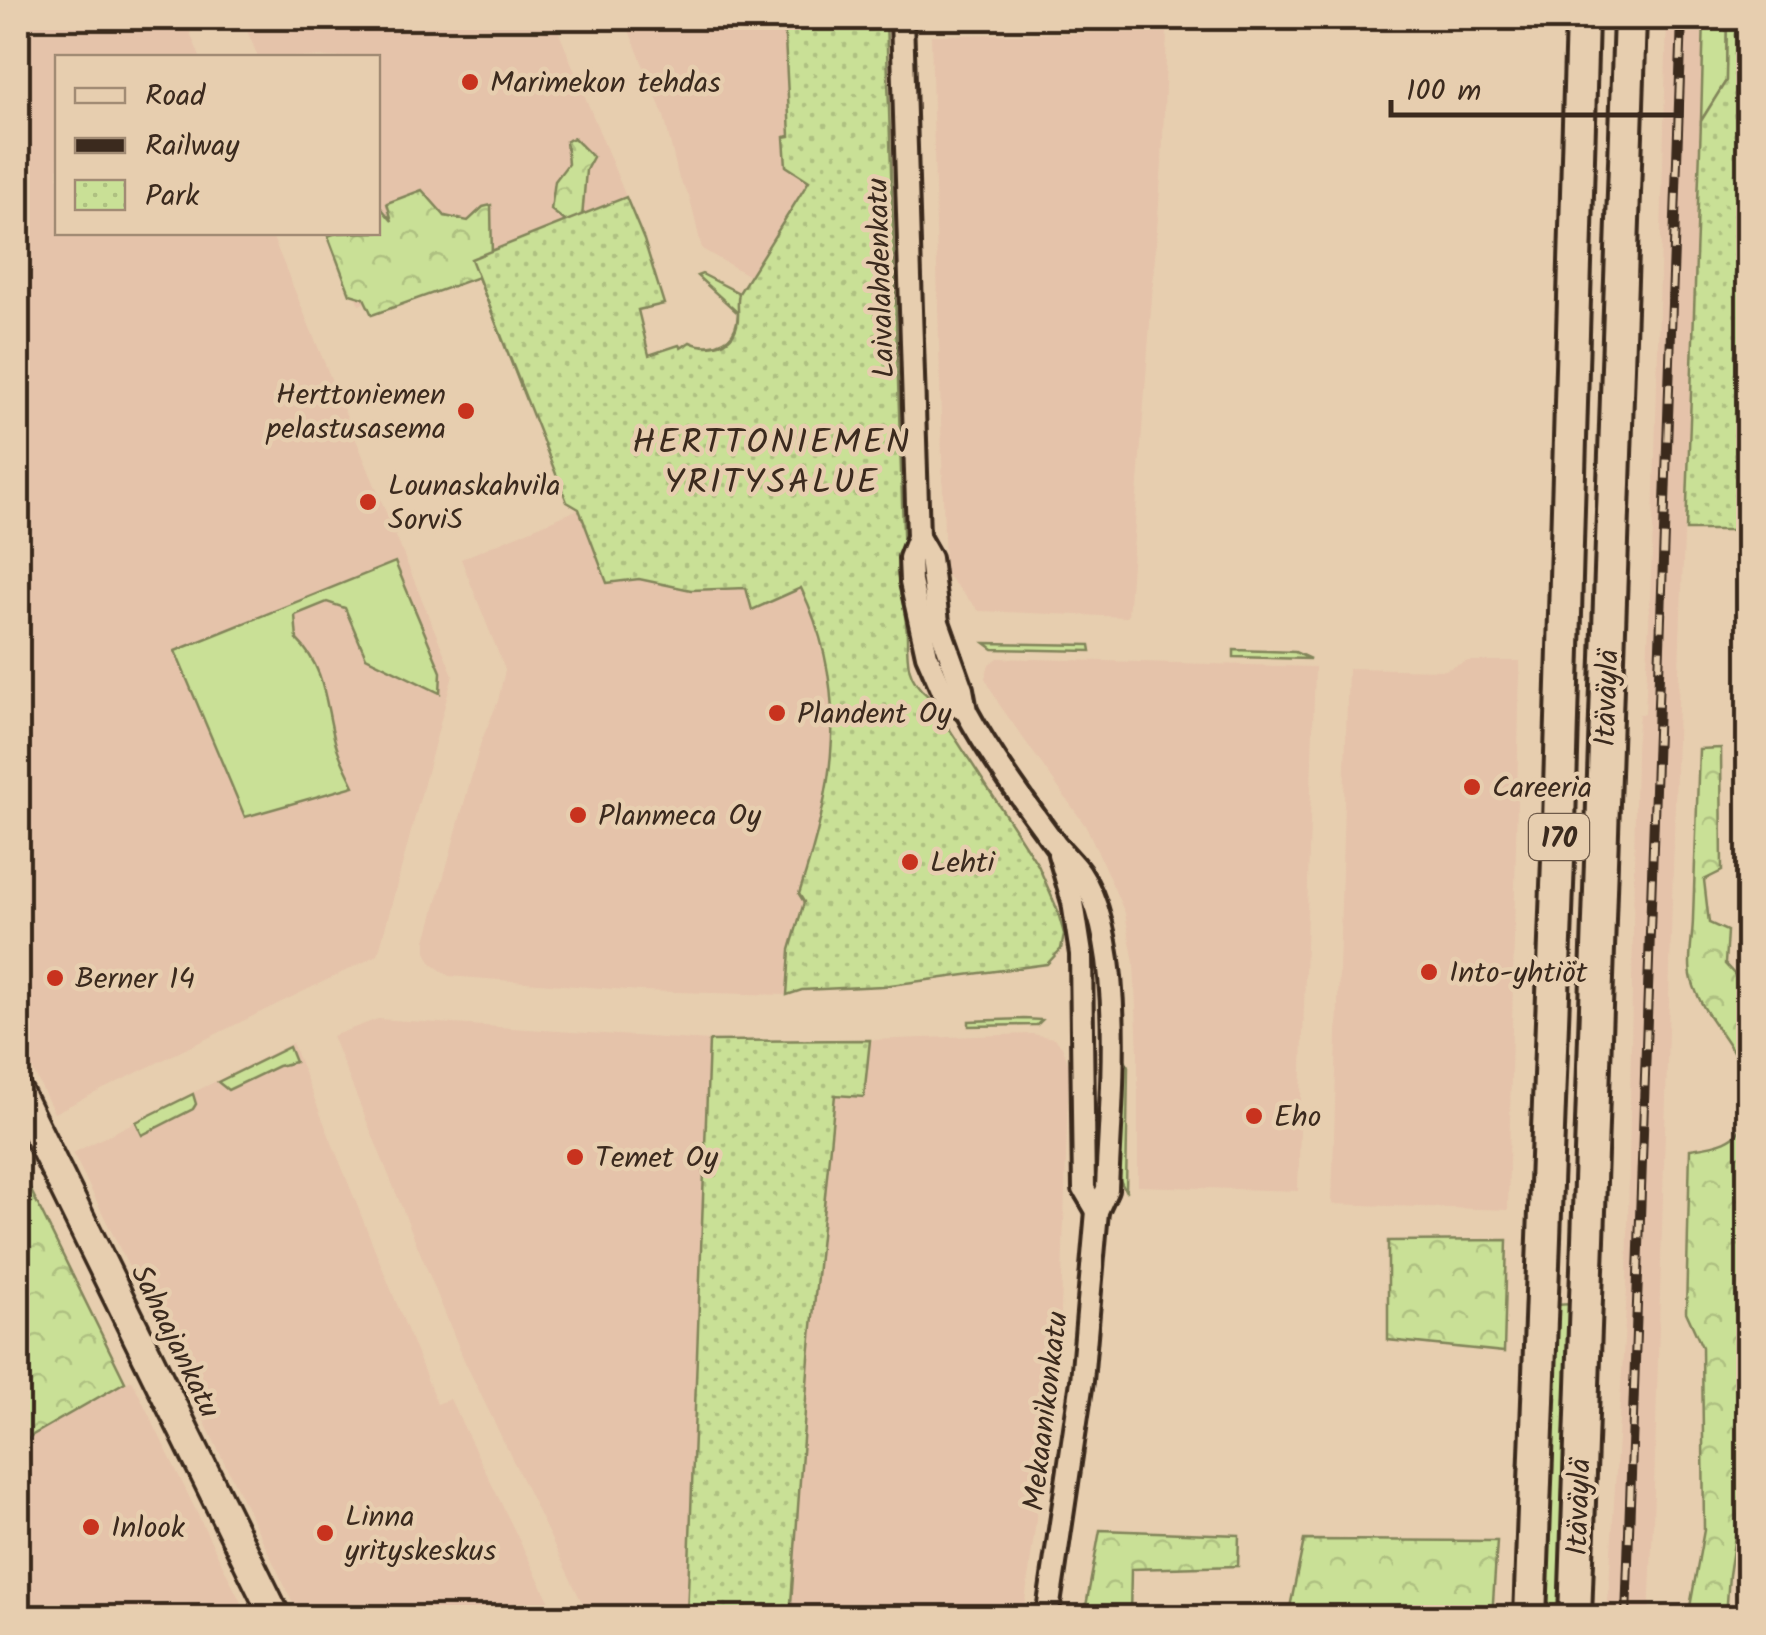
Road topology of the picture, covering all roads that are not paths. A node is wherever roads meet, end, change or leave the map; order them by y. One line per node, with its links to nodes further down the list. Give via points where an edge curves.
1 (902, 18): 4 (street, Laivalahdenkatu, via 918,538 930,558)
2 (1579, 18): 8 (highway, Itäväylä / 170)
3 (1633, 18): 9 (highway, Itäväylä / 170)
4 (921, 583): 7 (street, Mekaanikonkatu, via 966,711 1082,875 1108,961 1106,1189)
5 (18, 1093): 6 (main road, Sahaajankatu)
6 (276, 1618)
7 (1047, 1618)
8 (1530, 1618)
9 (1575, 1618)

